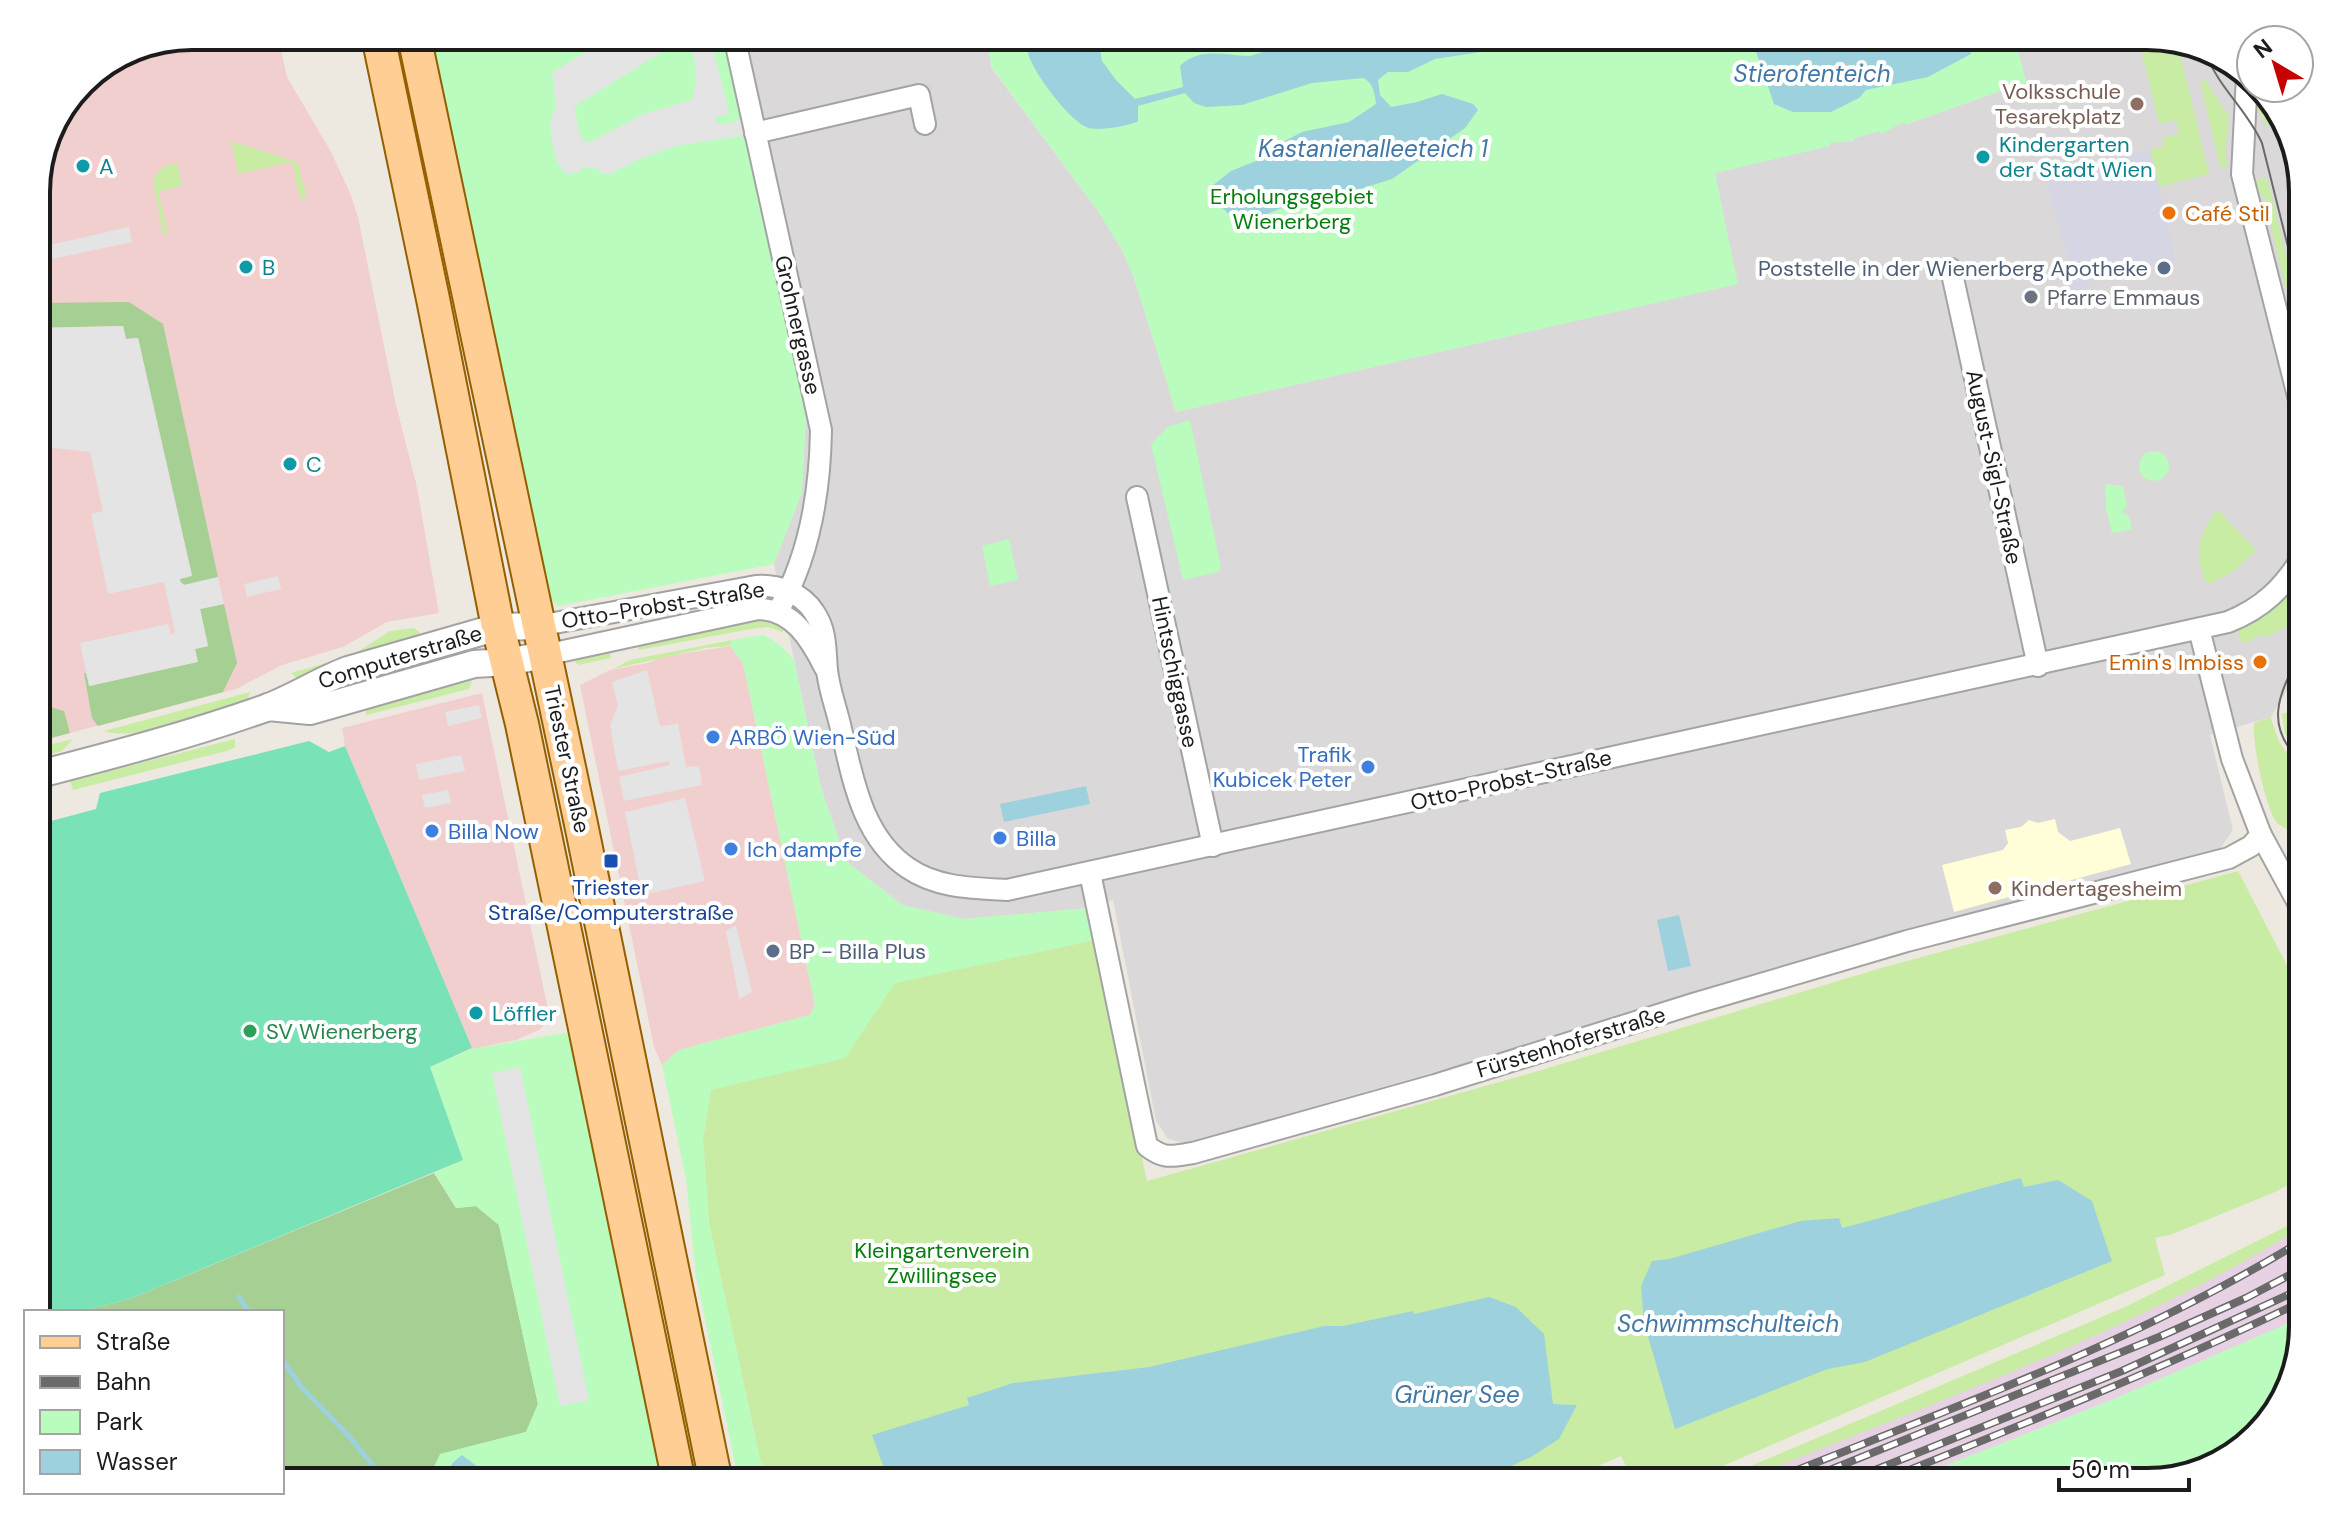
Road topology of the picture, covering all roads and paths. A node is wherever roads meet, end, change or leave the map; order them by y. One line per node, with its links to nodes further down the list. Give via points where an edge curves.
1 (381, 50): 13 (main road, Triester Straße)
2 (417, 50): 15 (main road, Triester Straße)
3 (737, 50): 6 (street, Grohnergasse)
4 (2246, 104): 8 (street, via 2242,174)
5 (925, 124): 6 (street, via 919,95)
6 (755, 133): 11 (street, Grohnergasse, via 821,430 815,506)
7 (1951, 269): 17 (street, August-Sigl-Straße)
8 (2289, 360)
9 (1137, 497): 22 (street, Hintschiggasse)
10 (2289, 579): 14 (street, Otto-Probst-Straße, via 2268,601 2228,622)
11 (789, 592): 12 (street, Grohnergasse); 15 (street, Otto-Probst-Straße, via 756,586); 18 (street, Otto-Probst-Straße, via 813,610 822,626)
12 (778, 611): 15 (street, Otto-Probst-Straße, via 758,609); 18 (street, Otto-Probst-Straße, via 807,636)
13 (498, 627): 15 (street, Computerstraße); 16 (main road, Triester Straße); 19 (street, Computerstraße, via 324,678)
14 (2199, 629): 17 (street, Otto-Probst-Straße); 21 (street, via 2232,759)
15 (541, 640): 16 (street, Computerstraße); 26 (main road, Triester Straße)
16 (507, 662): 19 (street, Computerstraße, via 474,664 310,711); 25 (main road, Triester Straße)
17 (2038, 666): 22 (street, Otto-Probst-Straße)
18 (827, 671): 23 (street, Otto-Probst-Straße, via 858,800 872,828 908,869 946,885 1007,890)
19 (268, 707): 20 (street, Computerstraße)
20 (50, 771)
21 (2261, 835): 23 (street, Fürstenhoferstraße, via 2229,858 1907,941 1435,1085 1167,1157 1147,1146); 24 (street)
22 (1213, 846): 23 (street, Otto-Probst-Straße)
23 (1090, 873)
24 (2289, 888)
25 (676, 1468)
26 (713, 1468)

